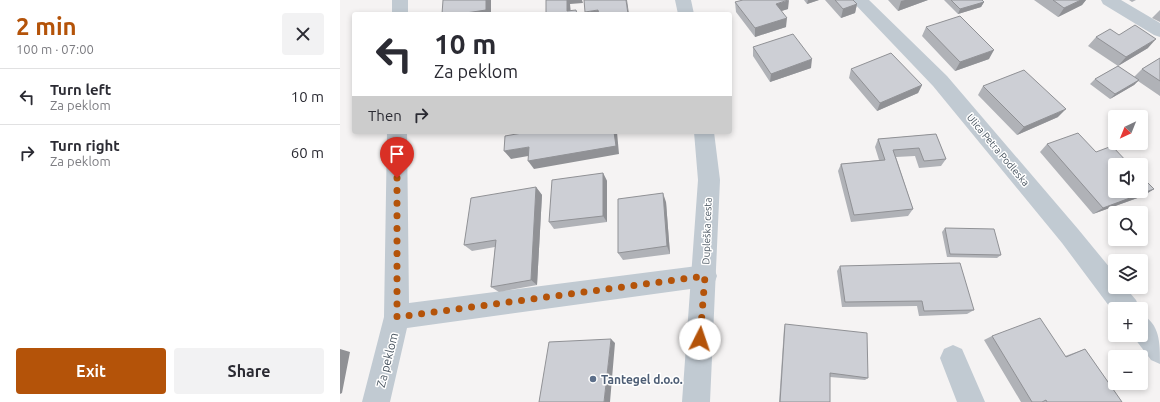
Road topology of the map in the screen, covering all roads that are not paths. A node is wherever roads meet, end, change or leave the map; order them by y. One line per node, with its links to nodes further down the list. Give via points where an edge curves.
1 (400, 0): 5 (street)
2 (683, 0): 6 (street)
3 (860, 0): 11 (street, Ulica Petra Podleska, via 940,81 1070,236)
4 (1109, 0): 7 (street)
5 (400, 12)
6 (686, 12)
7 (1160, 31)
8 (397, 134): 12 (street, Za peklom)
9 (704, 134): 10 (street, Dupleška cesta, via 709,180)
10 (705, 276): 12 (street); 17 (street, Dupleška cesta)
11 (1122, 302)
12 (397, 317): 16 (street, Za peklom)
13 (1148, 336): 14 (street)
14 (1160, 351)
15 (953, 358): 18 (street)
16 (376, 402)
17 (696, 402)
18 (971, 402)

